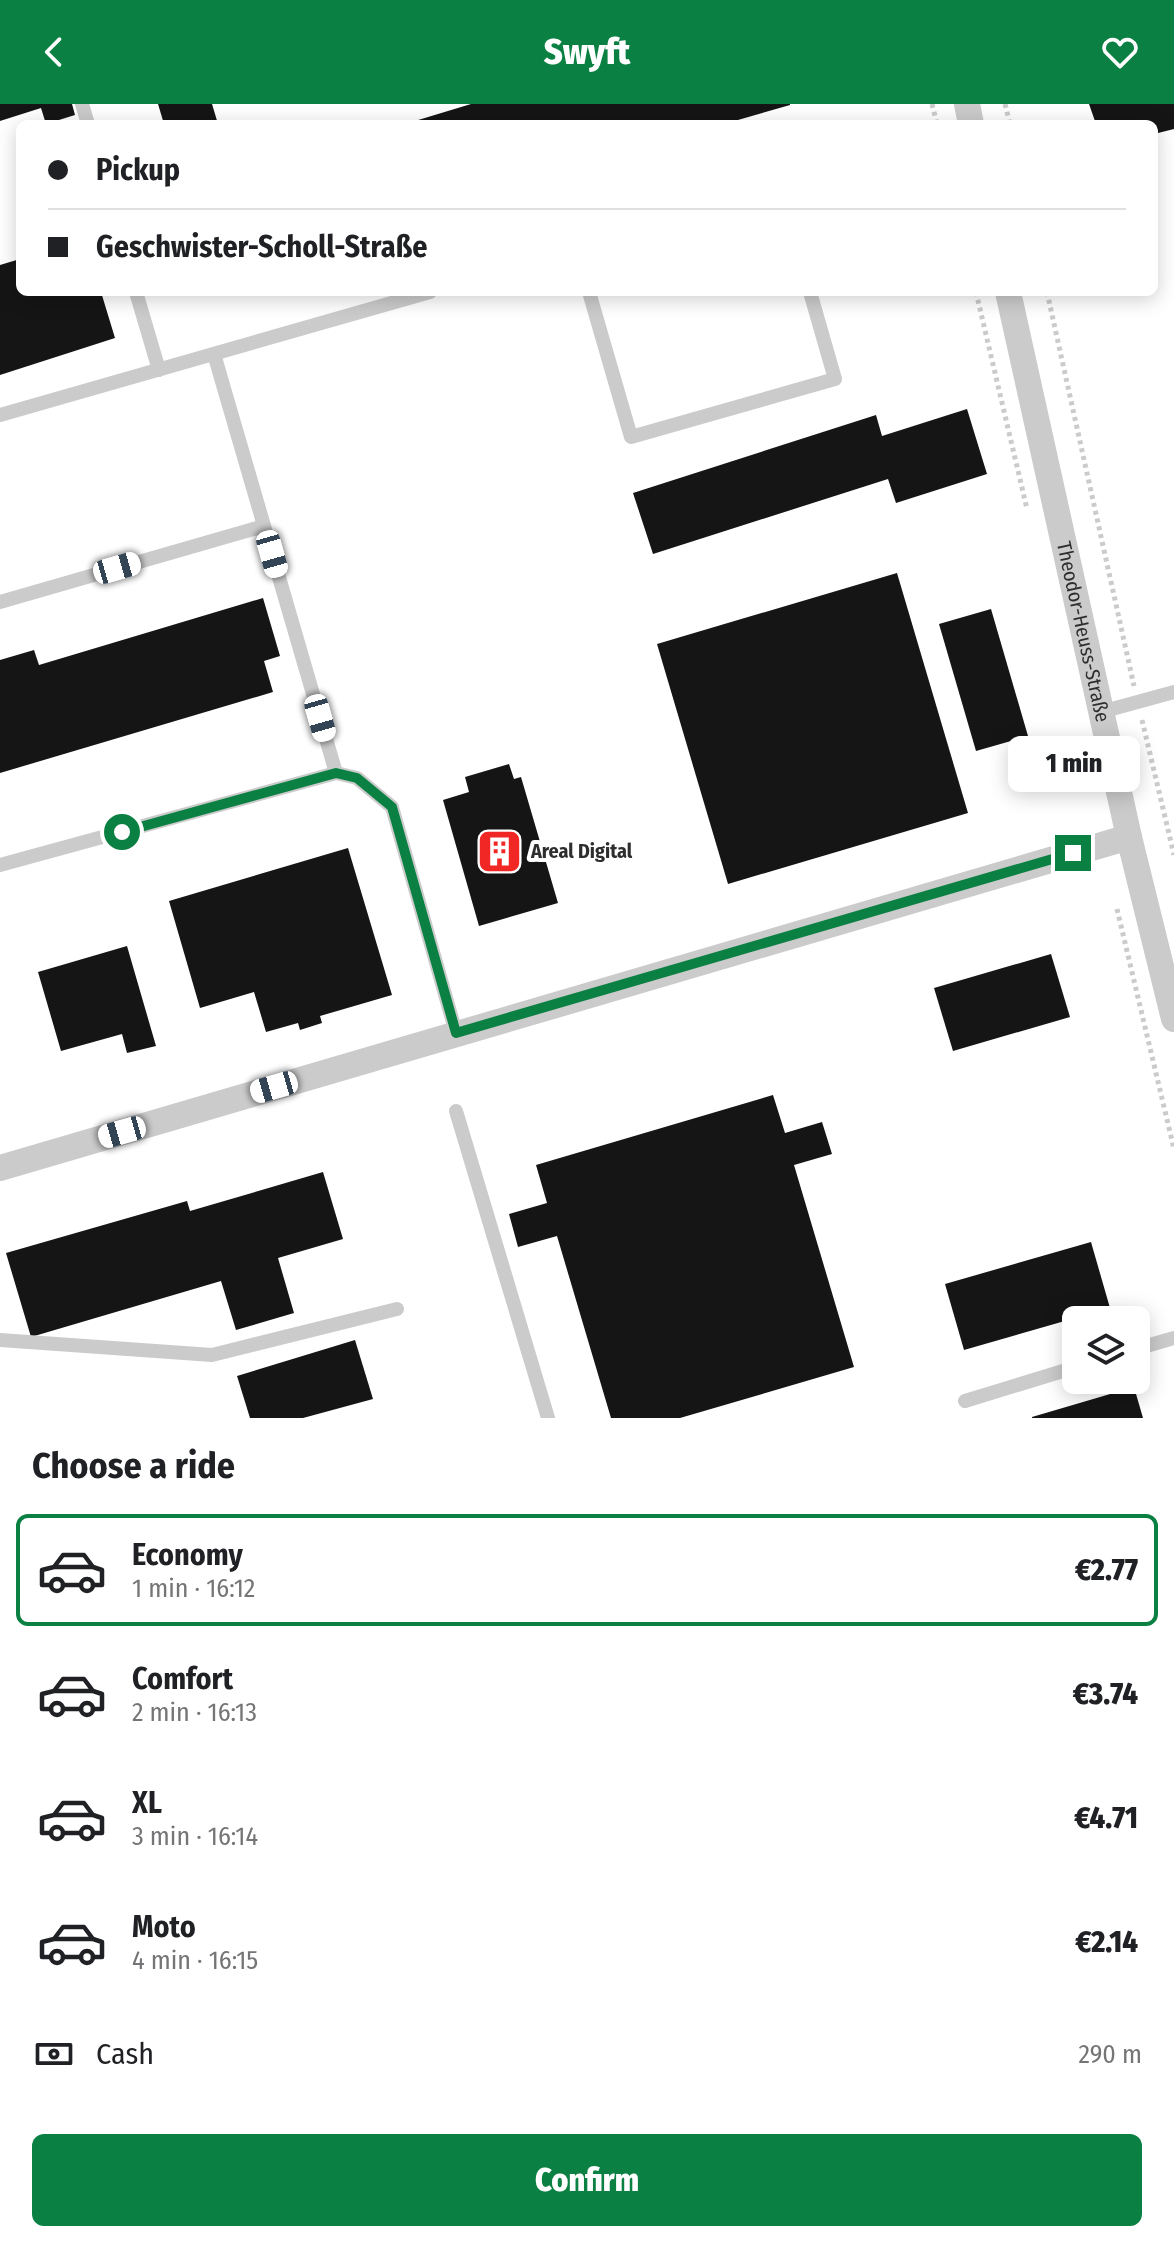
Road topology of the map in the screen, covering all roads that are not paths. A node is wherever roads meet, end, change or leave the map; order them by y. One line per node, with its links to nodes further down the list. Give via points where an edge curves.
1 (137, 296): 7 (lane)
2 (416, 296): 6 (lane)
3 (590, 296): 4 (lane, via 631,437 835,379)
4 (811, 296)
5 (1009, 296): 12 (street, Theodor-Heuss-Straße)
6 (214, 354): 7 (lane); 9 (lane)
7 (159, 370): 8 (lane)
8 (0, 415)
9 (264, 526): 10 (lane); 13 (lane)
10 (0, 602)
11 (1174, 692): 12 (lane)
12 (1101, 712): 14 (street, Theodor-Heuss-Straße)
13 (336, 773): 15 (lane); 17 (lane, via 357,778 392,807)
14 (1129, 837): 16 (street, Theodor-Heuss-Straße); 17 (street)
15 (0, 865)
16 (1174, 1019)
17 (456, 1033): 19 (street)
18 (456, 1111): 26 (lane)
19 (0, 1168)
20 (397, 1309): 22 (lane, via 212,1355)
21 (1174, 1338): 23 (lane)
22 (0, 1340)
23 (1150, 1345)
24 (1062, 1371): 25 (lane)
25 (965, 1401)
26 (548, 1418)

